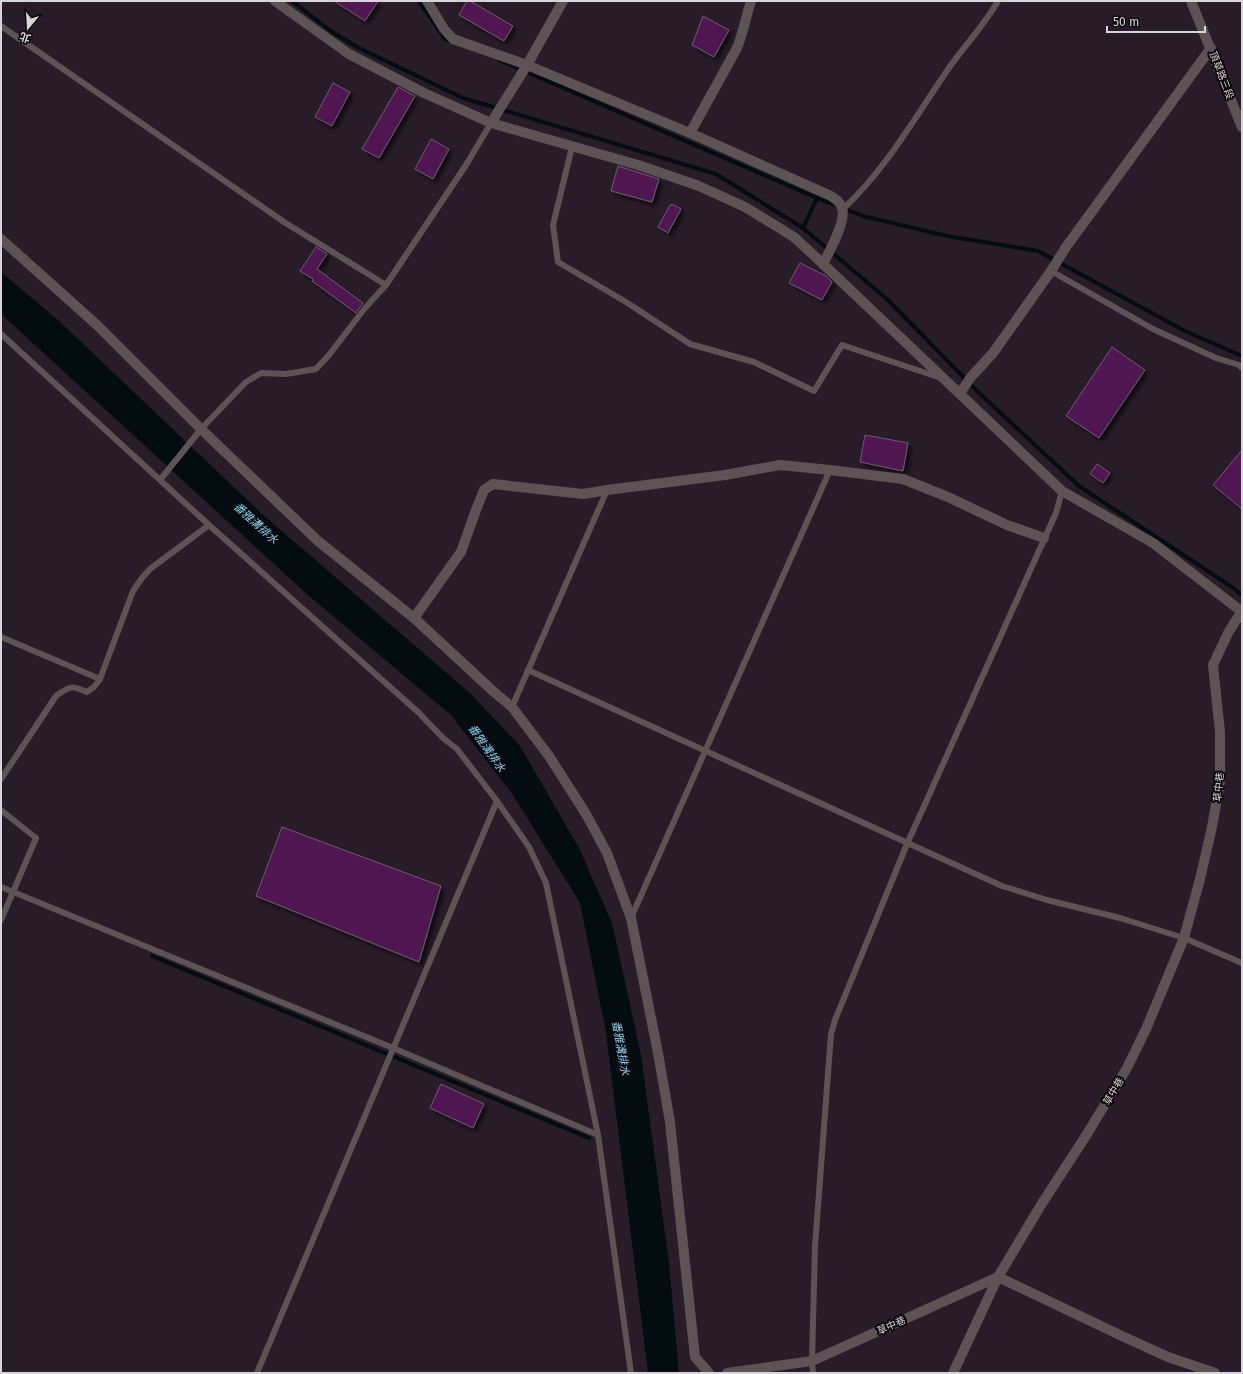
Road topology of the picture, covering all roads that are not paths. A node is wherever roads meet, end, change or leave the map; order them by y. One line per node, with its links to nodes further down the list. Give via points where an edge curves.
1 (275, 1): 10 (street, via 349,54 424,93)
2 (427, 1): 9 (street, via 453,39)
3 (563, 1): 9 (street)
4 (751, 1): 12 (street, via 737,48)
5 (998, 1): 14 (lane, via 882,166 859,195)
6 (1191, 1): 8 (street, 頂草路三段)
7 (1, 26): 18 (lane, via 284,222)
8 (1211, 48): 11 (street, 頂草路三段); 17 (street)
9 (527, 65): 10 (street); 12 (street)
10 (492, 123): 13 (street); 18 (lane)
11 (1242, 127)
12 (690, 133): 14 (street, via 829,195 838,201)
13 (572, 147): 16 (street, via 638,164 699,186 745,207 794,237); 21 (lane, via 553,225 558,262 690,344 754,362 814,391 842,345)
14 (843, 209): 16 (street, via 842,224)
15 (1, 239): 23 (street, via 97,326)
16 (823, 264): 21 (street)
17 (1051, 271): 20 (lane, via 1153,329); 22 (street, via 993,353)
18 (386, 285): 23 (lane, via 316,369 286,374 261,373 246,382)
19 (1, 334): 25 (lane)
20 (1242, 368)
21 (946, 380): 22 (street)
22 (962, 390): 27 (street)
23 (201, 429): 25 (lane); 31 (street, via 318,541)
24 (830, 470): 26 (street, via 780,465 725,475); 29 (street, via 903,479 1007,525); 36 (lane)
25 (160, 480): 28 (lane)
26 (606, 490): 31 (street, via 583,494 493,484 484,490 461,552); 33 (lane)
27 (1062, 491): 29 (lane, via 1056,513); 30 (street, via 1153,543)
28 (209, 525): 34 (lane, via 150,569 142,578 133,591); 38 (lane, via 457,749)
29 (1044, 538): 40 (lane)
30 (1242, 611): 45 (street, 草中巷, via 1213,665 1220,732 1220,782)
31 (414, 618): 35 (street)
32 (1, 637): 34 (lane)
33 (528, 670): 35 (lane); 36 (lane)
34 (100, 679): 37 (lane, via 87,692 76,687 68,688 56,696)
35 (512, 707): 43 (street, via 549,756 586,814 607,853)
36 (706, 752): 40 (lane); 43 (lane)
37 (1, 779)
38 (497, 801): 47 (lane); 48 (lane, via 529,847 546,883)
39 (1, 810): 42 (lane, via 36,838)
40 (907, 844): 45 (lane, via 1002,886); 50 (lane, via 831,1034 815,1246)
41 (1, 888): 42 (lane)
42 (12, 892): 44 (lane); 47 (lane)
43 (631, 918): 53 (street, via 670,1122 695,1357)
44 (1, 920)
45 (1184, 938): 46 (lane); 49 (street, 草中巷, via 1127,1068)
46 (1242, 963)
47 (393, 1048): 48 (lane); 51 (lane)
48 (598, 1135): 52 (lane)
49 (998, 1277): 50 (street, 草中巷); 56 (street); 57 (street, via 1168,1357)
50 (812, 1361): 54 (street, 草中巷); 55 (lane)
51 (257, 1373)
52 (631, 1373)
53 (709, 1373)
54 (727, 1373)
55 (813, 1373)
56 (953, 1373)
57 (1215, 1373)

